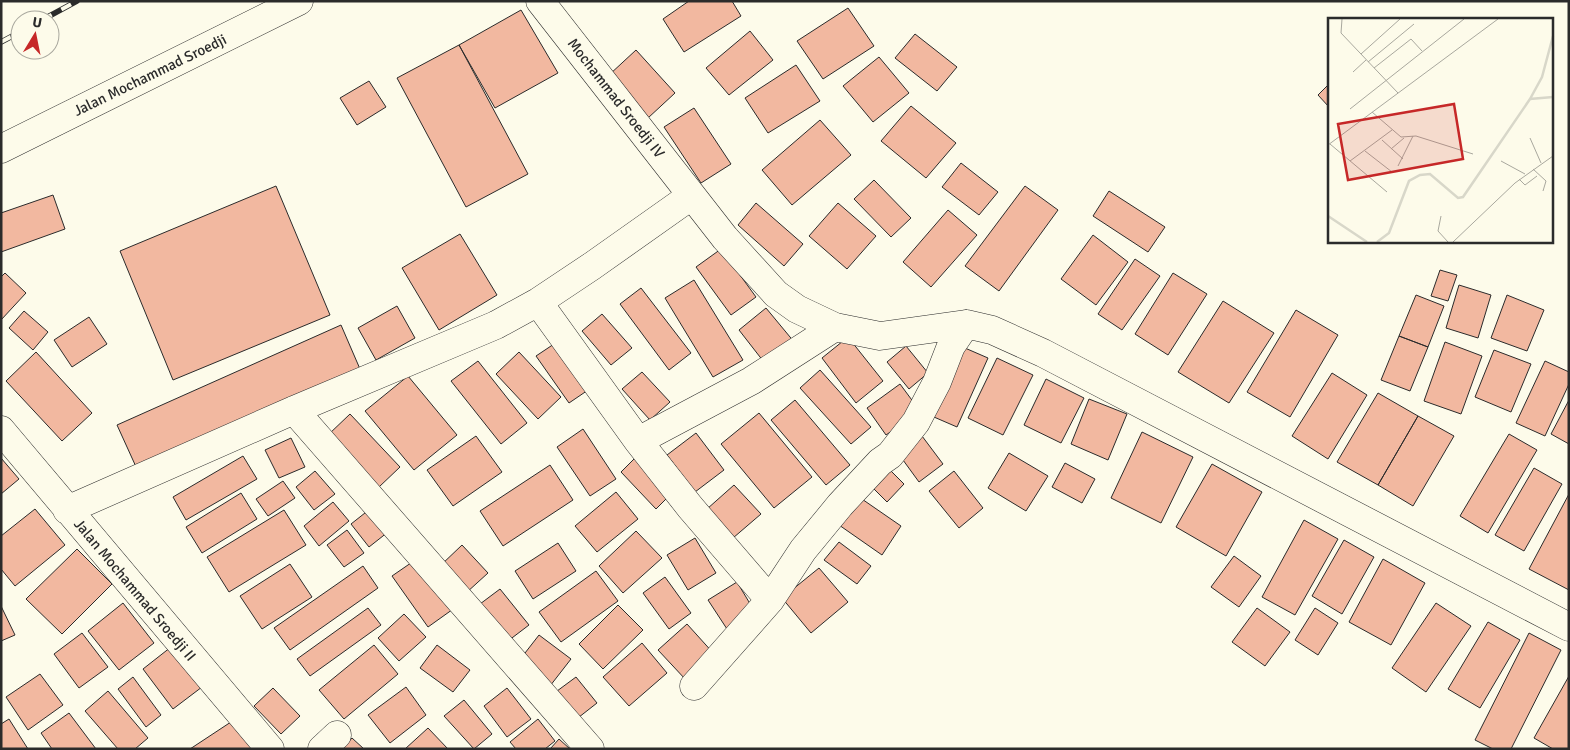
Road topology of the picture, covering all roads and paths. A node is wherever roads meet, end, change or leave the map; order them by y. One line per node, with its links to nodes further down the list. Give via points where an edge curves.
1 (299, 1): 3 (street, Jalan Mochammad Sroedji)
2 (540, 1): 4 (street, Mochammad Sroedji IV)
3 (1, 149)
4 (691, 196): 5 (street); 7 (street, Mochammad Sroedji IV, via 776,294 797,309)
5 (538, 302): 8 (street, via 496,325); 10 (street)
6 (966, 324): 7 (street, Mochammad Sroedji IV, via 880,336); 12 (street, via 951,346 916,422 803,550); 13 (street, via 992,330 1043,353)
7 (835, 327): 10 (street, via 751,381)
8 (294, 410): 11 (street); 16 (street)
9 (1, 430): 11 (street, Jalan Mochammad Sroedji II)
10 (638, 441): 12 (street)
11 (67, 510): 15 (street, Jalan Mochammad Sroedji II)
12 (770, 600): 14 (street)
13 (1569, 627)
14 (694, 686)
15 (270, 749)
16 (590, 749)

